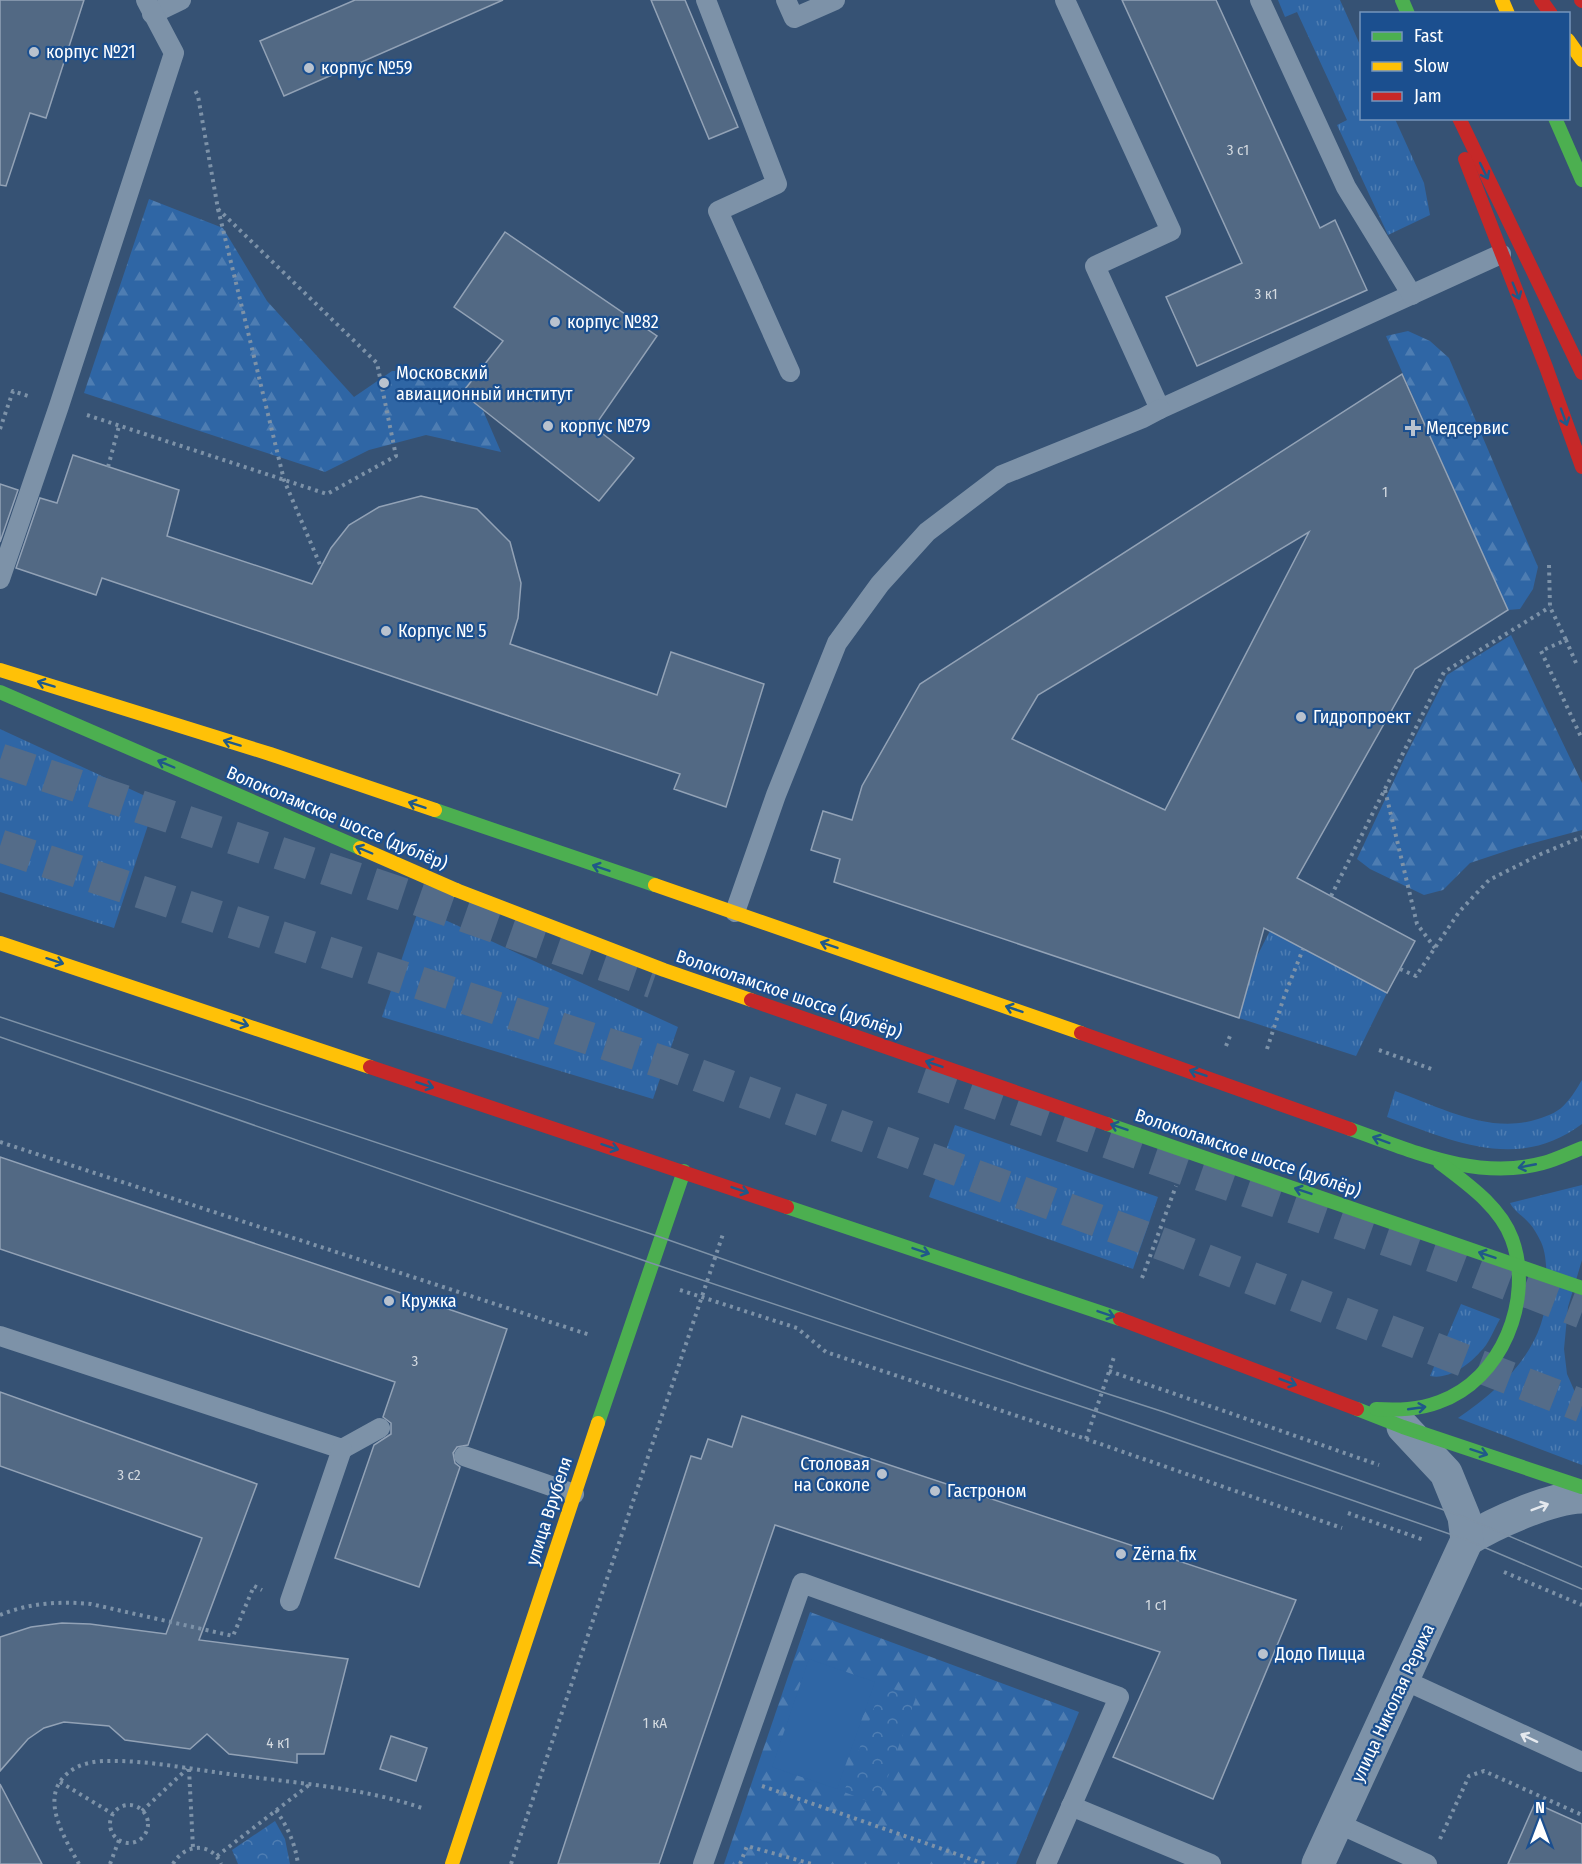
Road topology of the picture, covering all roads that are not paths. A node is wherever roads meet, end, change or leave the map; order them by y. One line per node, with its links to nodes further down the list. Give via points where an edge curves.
1 (181, 0): 7 (lane)
2 (706, 0): 16 (lane, via 777,184 718,211)
3 (786, 0): 4 (lane, via 794,18)
4 (835, 0)
5 (1065, 0): 18 (lane, via 1171,231 1095,266)
6 (1260, 0): 15 (lane, via 1346,187)
7 (149, 7): 20 (lane, via 174,53)
8 (1570, 42): 9 (main road)
9 (1582, 60)
10 (1450, 120): 14 (main road)
11 (1460, 120): 17 (main road, one-way to 17)
12 (1556, 120): 13 (main road)
13 (1582, 180)
14 (1501, 254): 15 (lane); 19 (main road, one-way to 19)
15 (1412, 295): 18 (lane)
16 (790, 372)
17 (1582, 373)
18 (1160, 409): 23 (lane, via 1002,475 927,532 880,584 837,643 776,795)
19 (1582, 467)
20 (0, 579)
21 (0, 670): 23 (main road, one-way to 21, via 270,754)
22 (0, 692): 28 (main road, Волоколамское шоссе (дублёр), one-way to 22, bridge, via 675,974 456,890)
23 (735, 912): 26 (main road, one-way to 23)
24 (0, 943): 27 (main road, one-way to 27)
25 (1582, 1148): 26 (main road, one-way to 26, via 1544,1163 1511,1169 1481,1169)
26 (1436, 1160): 30 (main road, one-way to 26, via 1388,1411 1423,1408 1451,1398 1478,1377 1501,1351 1514,1320 1521,1289 1512,1238 1477,1193)
27 (684, 1171): 30 (main road, one-way to 30, via 1126,1321); 36 (main road, улица Врубеля)
28 (1582, 1288)
29 (0, 1336): 33 (lane)
30 (1338, 1401): 31 (main road)
31 (1403, 1427): 35 (main road, one-way to 35); 38 (street, via 1446,1473 1464,1517)
32 (380, 1428): 33 (lane)
33 (342, 1449): 39 (lane)
34 (464, 1456): 36 (lane)
35 (1582, 1486)
36 (574, 1494): 44 (main road, улица Врубеля)
37 (1582, 1497): 38 (street, one-way to 37, via 1489,1527 1565,1497)
38 (1467, 1540): 40 (street, улица Николая Рериха)
39 (290, 1601)
40 (1404, 1680): 41 (lane, one-way to 40); 43 (street, улица Николая Рериха)
41 (1582, 1762)
42 (1071, 1806): 45 (lane, via 1119,1697 802,1583); 46 (lane); 47 (lane)
43 (1337, 1823): 48 (street, улица Николая Рериха); 49 (lane)
44 (452, 1864)
45 (703, 1864)
46 (1046, 1864)
47 (1211, 1864)
48 (1318, 1864)
49 (1427, 1864)

